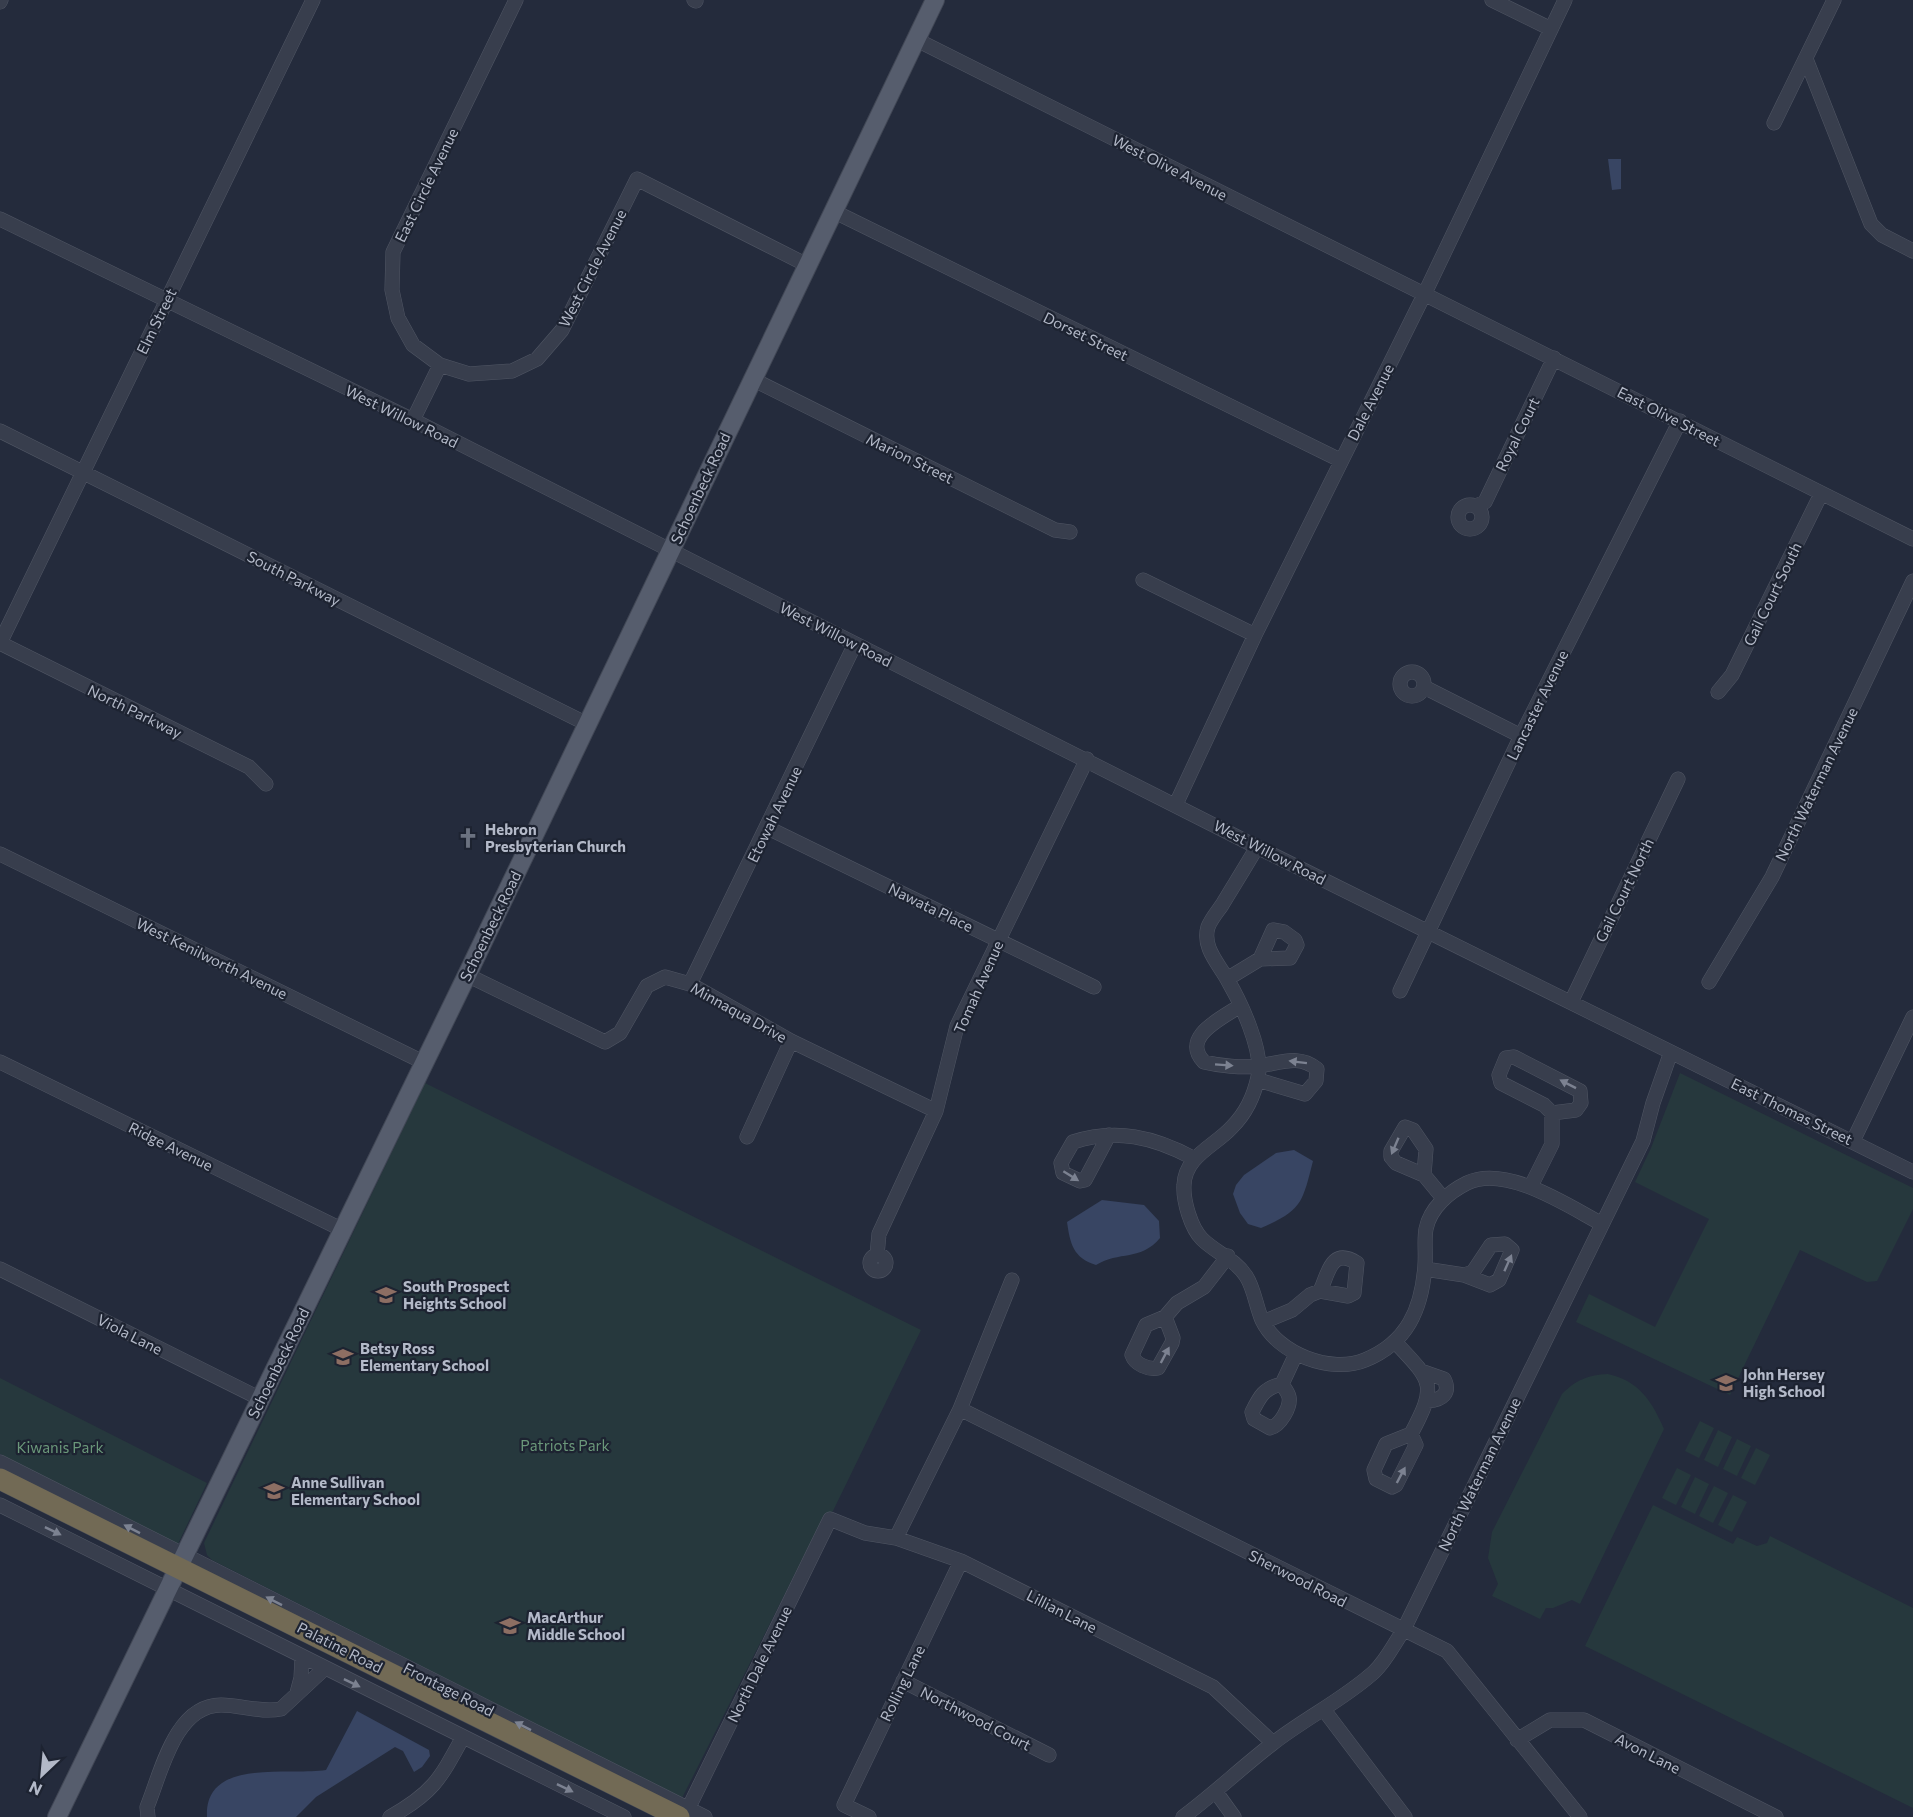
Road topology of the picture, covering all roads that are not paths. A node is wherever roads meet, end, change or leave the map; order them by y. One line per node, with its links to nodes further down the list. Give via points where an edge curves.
1 (313, 0): 16 (street, Elm Street)
2 (516, 0): 18 (street, East Circle Avenue, via 393,252 392,290 398,318 413,345)
3 (935, 0): 8 (main road, Schoenbeck Road)
4 (1492, 0): 7 (street)
5 (1565, 0): 7 (street, Dale Avenue)
6 (1834, 0): 9 (street)
7 (1551, 29): 15 (street, Dale Avenue)
8 (915, 39): 11 (main road, Schoenbeck Road); 15 (street, West Olive Avenue)
9 (1806, 59): 10 (street); 13 (street, via 1871,224 1882,235)
10 (1774, 123)
11 (833, 211): 14 (main road, Schoenbeck Road); 23 (street, Dorset Street)
12 (0, 219): 16 (street, West Willow Road)
13 (1913, 251)
14 (807, 265): 18 (street, West Circle Avenue, via 636,178 562,330 537,359 512,371 469,374); 19 (main road, Schoenbeck Road)
15 (1424, 295): 17 (street, East Olive Street); 23 (street, Dale Avenue)
16 (166, 300): 20 (street, West Willow Road); 24 (street, Elm Street)
17 (1554, 358): 21 (street, East Olive Street); 26 (street, Royal Court, via 1485,502)
18 (440, 365): 20 (street)
19 (752, 380): 27 (street, Marion Street, via 1055,530); 29 (main road, Schoenbeck Road)
20 (413, 420): 29 (street, West Willow Road)
21 (1680, 421): 25 (street, East Olive Street); 38 (street, Lancaster Avenue)
22 (0, 431): 24 (street, South Parkway)
23 (1340, 460): 32 (street, Dale Avenue)
24 (81, 471): 33 (street, Elm Street); 37 (street, South Parkway)
25 (1821, 494): 28 (street, East Olive Street); 36 (street, Gail Court South, via 1732,675)
26 (1476, 506)
27 (1070, 532)
28 (1913, 539)
29 (670, 552): 34 (street, West Willow Road); 37 (main road, Schoenbeck Road)
30 (1143, 580): 32 (street)
31 (1913, 581): 51 (street, North Waterman Avenue, via 1772,877)
32 (1255, 635): 42 (street, Dale Avenue)
33 (0, 643): 41 (street, North Parkway, via 249,767)
34 (855, 644): 39 (street, West Willow Road); 43 (street, Etowah Avenue)
35 (1424, 687): 38 (street)
36 (1719, 692)
37 (587, 724): 49 (main road, Schoenbeck Road)
38 (1521, 736): 46 (street, Lancaster Avenue)
39 (1087, 759): 42 (street, West Willow Road); 47 (street, Tomah Avenue)
40 (1678, 779): 55 (street, Gail Court North)
41 (266, 784)
42 (1176, 804): 44 (street, West Willow Road)
43 (768, 828): 47 (street, Nawata Place); 52 (street, Etowah Avenue)
44 (1257, 846): 46 (street, West Willow Road); 50 (street, via 1208,928 1210,954)
45 (0, 854): 61 (street, West Kenilworth Avenue)
46 (1430, 931): 54 (street, Lancaster Avenue); 55 (street, West Willow Road)
47 (998, 940): 53 (street, Nawata Place); 64 (street, Tomah Avenue, via 957,1026)
48 (1260, 959): 50 (street)
49 (467, 975): 52 (street, Minnaqua Drive, via 605,1042 620,1034 647,986 665,977); 61 (main road, Schoenbeck Road)
50 (1227, 978): 56 (street)
51 (1709, 982)
52 (690, 984): 58 (street, Minnaqua Drive)
53 (1094, 987)
54 (1400, 991)
55 (1570, 1002): 59 (street, West Willow Road)
56 (1240, 1006): 62 (street, via 1251,1031); 62 (street, one-way to 62, via 1199,1036 1196,1052 1204,1062 1212,1064)
57 (1913, 1017): 68 (street)
58 (791, 1041): 64 (street, Minnaqua Drive); 67 (street)
59 (1671, 1052): 68 (street, East Thomas Street); 74 (street, North Waterman Avenue, via 1643,1141)
60 (0, 1062): 75 (street, Ridge Avenue)
61 (424, 1063): 75 (main road, Schoenbeck Road)
62 (1258, 1066): 63 (street); 63 (street, one-way to 62, via 1305,1094 1318,1075 1304,1061)
63 (1258, 1080): 69 (street, via 1252,1099 1232,1127)
64 (936, 1111): 76 (street, Tomah Avenue, via 879,1234)
65 (1552, 1113): 65 (street, one-way to 65, via 1576,1110 1581,1104 1580,1091 1514,1057 1506,1058 1498,1075 1501,1083); 72 (street, via 1552,1144)
66 (1109, 1135): 69 (street, via 1159,1141)
67 (747, 1137)
68 (1853, 1141): 70 (street, East Thomas Street)
69 (1193, 1158): 77 (street, via 1184,1184 1188,1211 1201,1238)
70 (1913, 1172)
71 (1424, 1175): 73 (street)
72 (1531, 1186): 73 (street, via 1503,1179 1469,1182); 74 (street)
73 (1443, 1198): 79 (street, via 1427,1226)
74 (1602, 1224): 101 (street, North Waterman Avenue)
75 (343, 1230): 89 (main road, Schoenbeck Road)
76 (878, 1255)
77 (1228, 1256): 83 (street, via 1204,1287 1177,1303); 84 (street, via 1246,1276)
78 (0, 1269): 89 (street, Viola Lane)
79 (1425, 1269): 80 (street); 85 (street, via 1412,1324)
80 (1464, 1275)
81 (1012, 1280): 91 (street)
82 (1320, 1291): 84 (street, via 1292,1310)
83 (1164, 1317)
84 (1263, 1322): 86 (street)
85 (1396, 1343): 86 (street, via 1364,1361 1332,1367); 87 (street)
86 (1296, 1354): 88 (street)
87 (1424, 1372): 90 (street); 90 (street, via 1444,1379 1447,1386 1443,1397)
88 (1282, 1384)
89 (261, 1399): 100 (main road, Schoenbeck Road)
90 (1428, 1401): 92 (street)
91 (960, 1409): 98 (street); 101 (street, Sherwood Road)
92 (1411, 1434)
93 (0, 1462): 100 (street, Frontage Road, one-way to 93)
94 (0, 1479): 100 (highway, Palatine Road)
95 (0, 1490): 100 (highway, Palatine Road)
96 (0, 1505): 100 (street, Frontage Road, one-way to 100)
97 (830, 1519): 98 (street, Lillian Lane, via 865,1533); 113 (street, North Dale Avenue)
98 (896, 1538): 99 (street, Lillian Lane)
99 (961, 1561): 104 (street, Rolling Lane); 110 (street, Lillian Lane, via 1213,1687)
100 (177, 1572): 102 (street, Frontage Road); 109 (street, Frontage Road, one-way to 100); 113 (highway, Palatine Road); 114 (main road, Schoenbeck Road); 118 (highway, Palatine Road)
101 (1403, 1630): 106 (street, North Waterman Avenue, via 1375,1671); 108 (street, Sherwood Road, via 1447,1651)
102 (302, 1658): 103 (street, Frontage Road); 105 (street)
103 (324, 1669): 105 (street); 107 (street, Frontage Road, one-way to 107)
104 (903, 1681): 111 (street, Northwood Court); 120 (street, Rolling Lane, via 844,1805)
105 (295, 1698): 115 (street, via 281,1710 221,1705 204,1707 190,1717 175,1740 150,1798)
106 (1324, 1710): 110 (street, North Waterman Avenue); 123 (street)
107 (463, 1737): 116 (street, via 446,1772 413,1804); 117 (street, Frontage Road, one-way to 117)
108 (1517, 1740): 124 (street, Sherwood Road); 125 (street, Avon Lane, via 1550,1720 1584,1720)
109 (555, 1742): 113 (highway)
110 (1273, 1743): 112 (street, North Waterman Avenue)
111 (1049, 1755)
112 (1216, 1792): 121 (street, North Waterman Avenue); 122 (street)
113 (685, 1814): 119 (street)
114 (57, 1817)
115 (148, 1817)
116 (390, 1817)
117 (624, 1817)
118 (650, 1817)
119 (705, 1817)
120 (869, 1817)
121 (1183, 1817)
122 (1234, 1817)
123 (1405, 1817)
124 (1580, 1817)
125 (1776, 1817)

